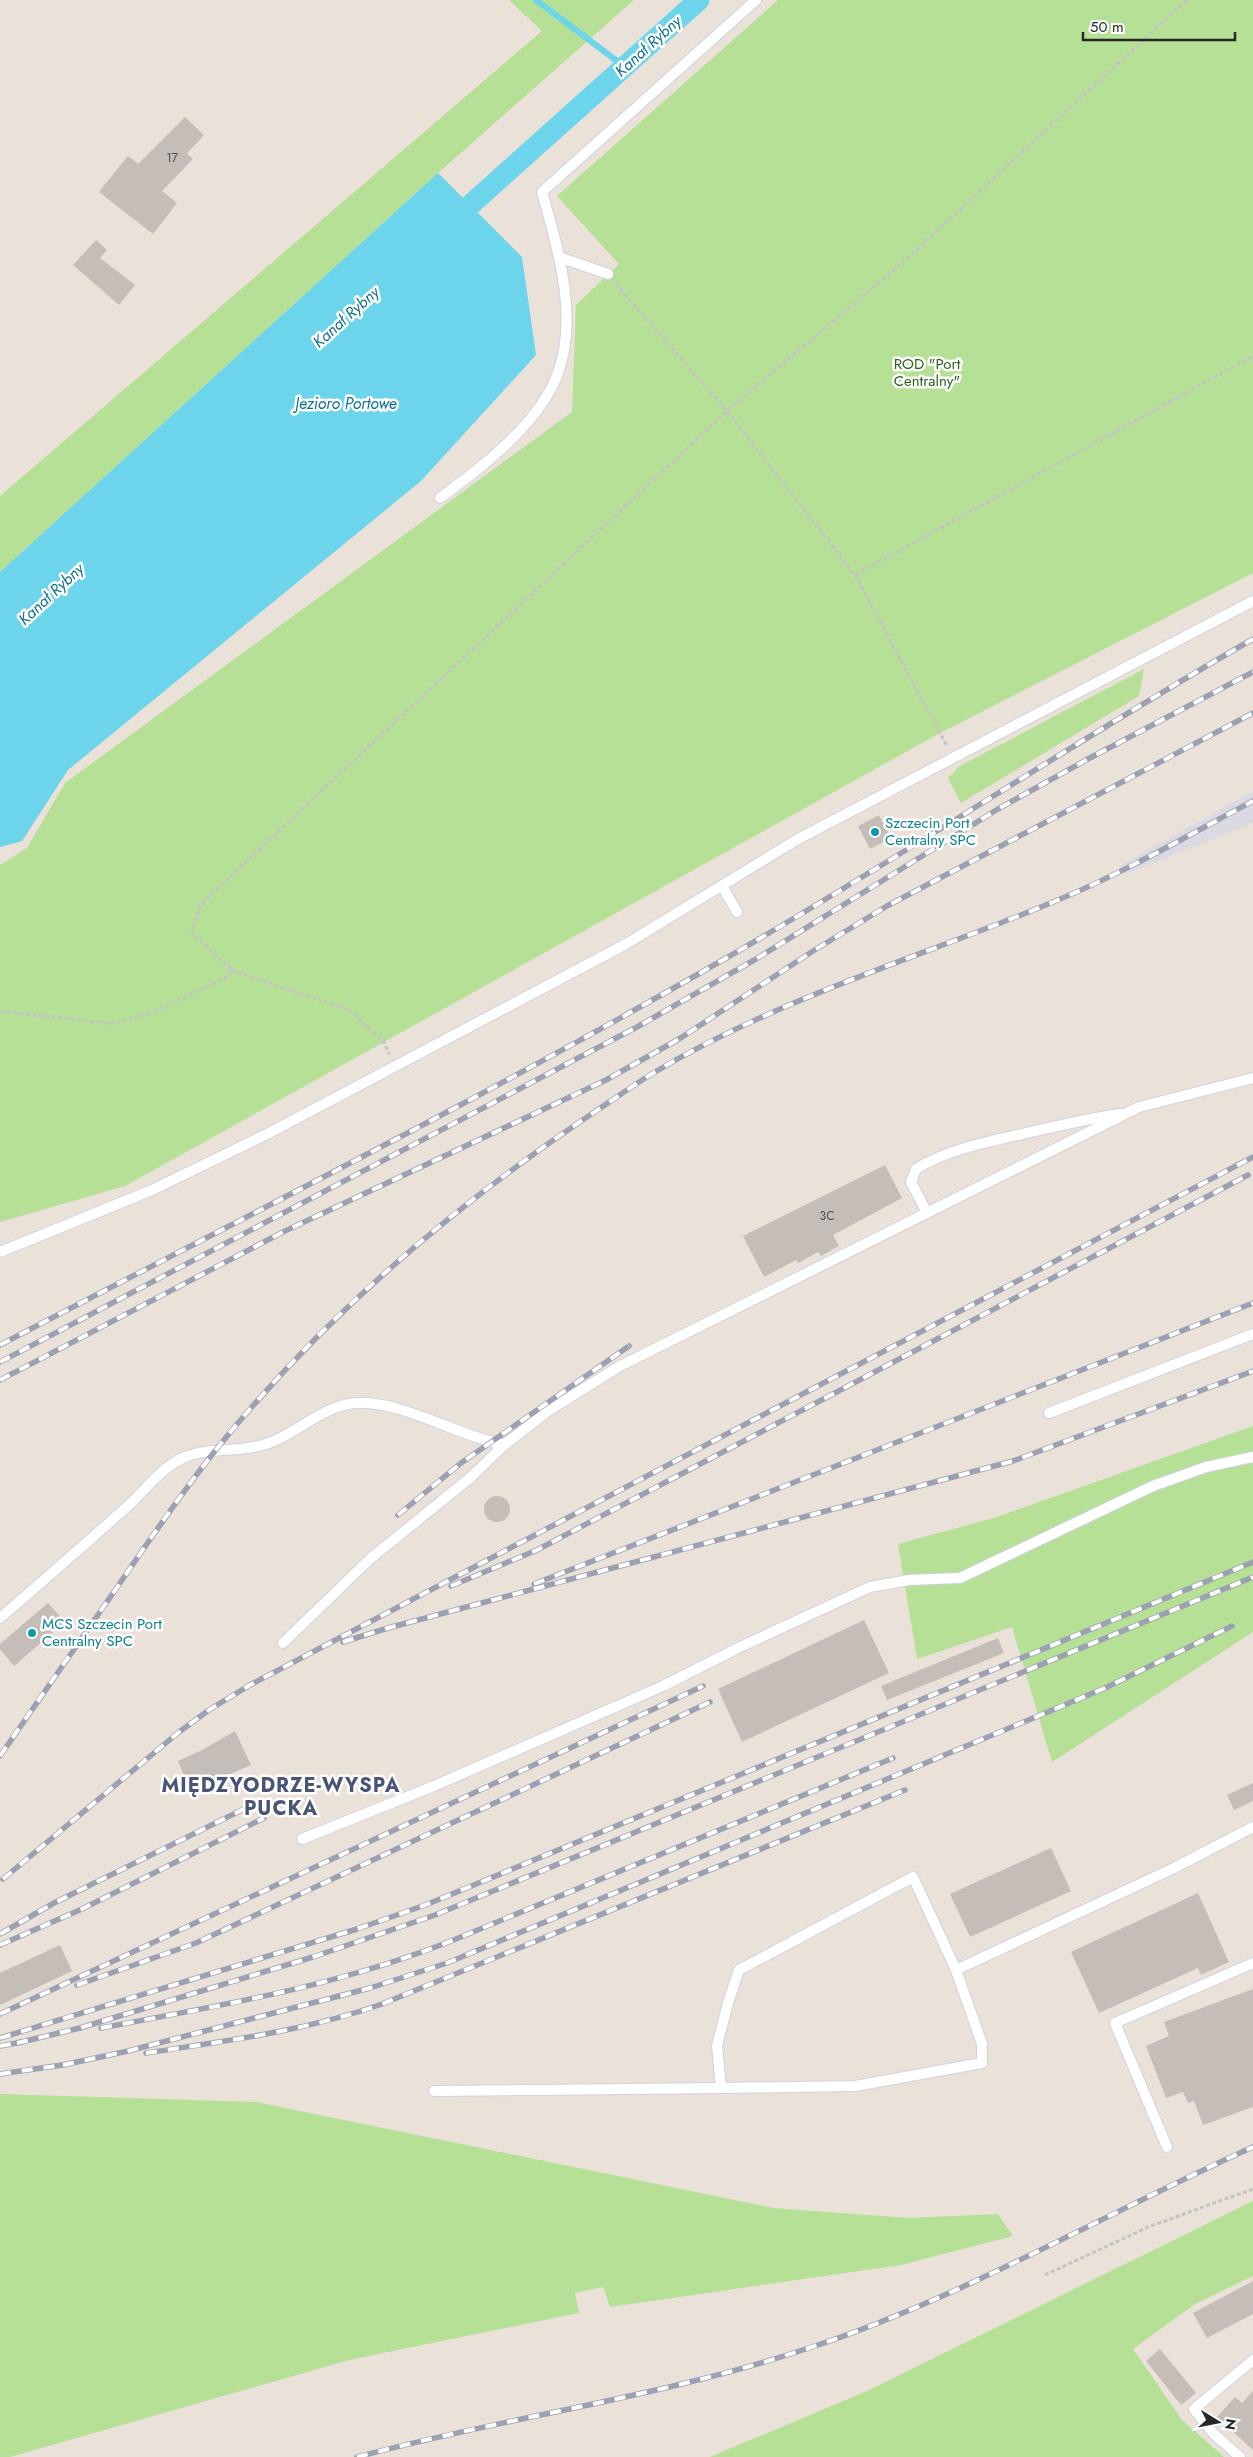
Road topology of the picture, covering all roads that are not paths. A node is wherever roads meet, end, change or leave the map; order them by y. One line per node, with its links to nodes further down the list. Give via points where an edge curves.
1 (756, 0): 2 (lane, via 542,192)
2 (559, 257): 3 (lane); 4 (lane, via 566,294 566,337 556,378 513,438 481,468)
3 (608, 274)
4 (440, 498)
5 (1253, 601): 6 (lane, via 798,839)
6 (722, 886): 7 (lane); 11 (lane, via 626,944 217,1159 152,1190)
7 (737, 912)
8 (1253, 1078): 9 (lane, via 1139,1107)
9 (1128, 1113): 10 (lane); 10 (lane, via 1086,1119 960,1148 934,1158 916,1169 911,1182)
10 (927, 1213): 14 (lane, via 620,1366 548,1411)
11 (0, 1252)
12 (1253, 1334): 13 (lane)
13 (1049, 1413)
14 (504, 1445): 16 (lane, via 462,1434 388,1407 359,1402 325,1411 264,1445 186,1456 165,1469); 17 (lane, via 470,1478 371,1558)
15 (1253, 1457): 19 (lane, via 1206,1467 1153,1486 960,1578 910,1580 870,1587 592,1717)
16 (0, 1618)
17 (283, 1643)
18 (1253, 1827): 21 (lane, via 1174,1868)
19 (302, 1839)
20 (1253, 1963): 24 (lane, via 1115,2023)
21 (956, 1970): 22 (lane, via 982,2044 982,2063 855,2086); 22 (lane, via 913,1877 739,1970 717,2046)
22 (721, 2088): 23 (lane)
23 (434, 2091)
24 (1167, 2147)
25 (1253, 2360): 26 (lane, via 1194,2409 1214,2434)
26 (1240, 2457)

